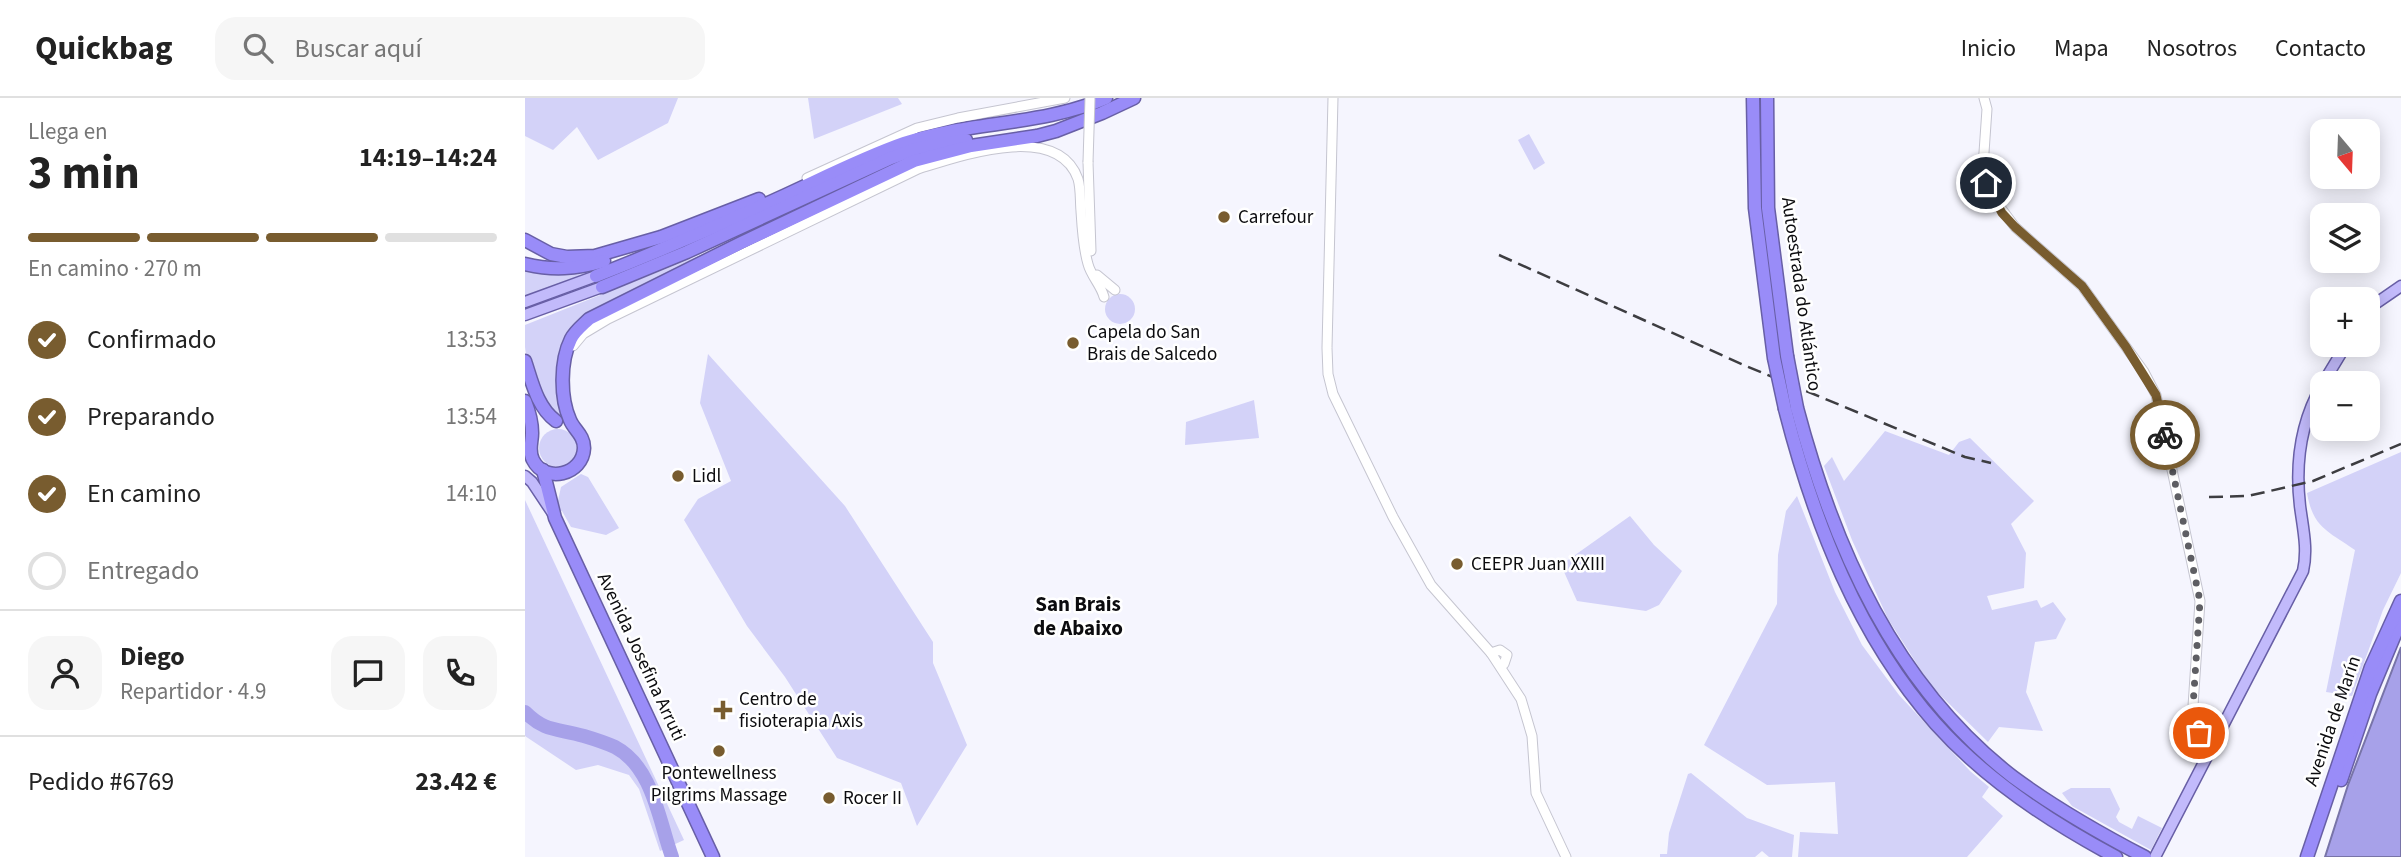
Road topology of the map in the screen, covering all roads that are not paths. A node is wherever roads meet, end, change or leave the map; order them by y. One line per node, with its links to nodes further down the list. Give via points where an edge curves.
1 (1065, 98): 13 (street, via 917,128)
2 (1090, 98): 19 (street, bridge, via 1091,248 1096,273)
3 (1106, 98): 12 (highway, via 1062,113 931,135)
4 (1134, 98): 10 (highway)
5 (1333, 98): 42 (street, via 1329,384 1378,490 1431,585 1491,653 1500,650 1507,655 1500,665 1526,712 1536,793)
6 (1747, 98): 11 (highway)
7 (1753, 98): 11 (highway, Autoestrada do Atlántico)
8 (1767, 98): 24 (highway, Autoestrada do Atlántico, via 1768,208)
9 (1984, 98): 40 (street, via 1983,167 1991,195 2015,227 2082,286 2156,395 2200,601 2195,723 2199,733)
10 (1083, 120): 17 (highway, via 918,148 687,252); 25 (highway, via 1037,136 944,152 883,175 606,309 575,333)
11 (1752, 123): 24 (highway, Autoestrada do Atlántico, via 1755,208)
12 (828, 176): 13 (highway); 17 (highway)
13 (807, 178): 15 (highway)
14 (525, 240): 15 (highway, via 551,254 574,258)
15 (649, 241): 16 (highway, via 604,261 569,269)
16 (525, 264)
17 (599, 281): 22 (main road); 23 (main road)
18 (2401, 286): 21 (main road)
19 (1115, 290)
20 (1104, 297): 25 (street, via 1087,261 1077,179 1062,156 1025,146 942,162 868,192 591,328)
21 (2380, 301)
22 (525, 302)
23 (525, 315)
24 (1780, 357): 35 (highway, Autoestrada do Atlántico, bridge)
25 (565, 360): 30 (highway, via 565,396)
26 (525, 361): 29 (highway, via 544,410)
27 (525, 401): 31 (highway)
28 (2310, 411): 40 (main road, via 2297,478 2305,543 2303,571)
29 (556, 421): 30 (highway); 31 (highway, via 542,425)
30 (573, 426): 33 (highway, via 582,438 583,454 576,466)
31 (533, 436): 32 (highway)
32 (534, 465): 33 (highway); 36 (highway, Avenida Josefina Arruti)
33 (563, 474): 36 (highway)
34 (525, 476): 37 (main road)
35 (1814, 489): 43 (highway, Autoestrada do Atlántico, via 1835,559 1856,603 1898,676 1937,724 2001,785); 44 (highway, Autoestrada do Atlántico, via 1886,632 1909,670 1947,715 2012,776 2088,827)
36 (551, 500): 37 (highway, Avenida Josefina Arruti)
37 (553, 514): 41 (highway, Avenida Josefina Arruti)
38 (2401, 601): 46 (highway, Avenida de Marín, via 2371,667)
39 (2401, 621): 47 (highway, Avenida de Marín, via 2370,695)
40 (2215, 741): 45 (main road)
41 (713, 857)
42 (1566, 857)
43 (2116, 857)
44 (2145, 857)
45 (2155, 857)
46 (2307, 857)
47 (2315, 857)

